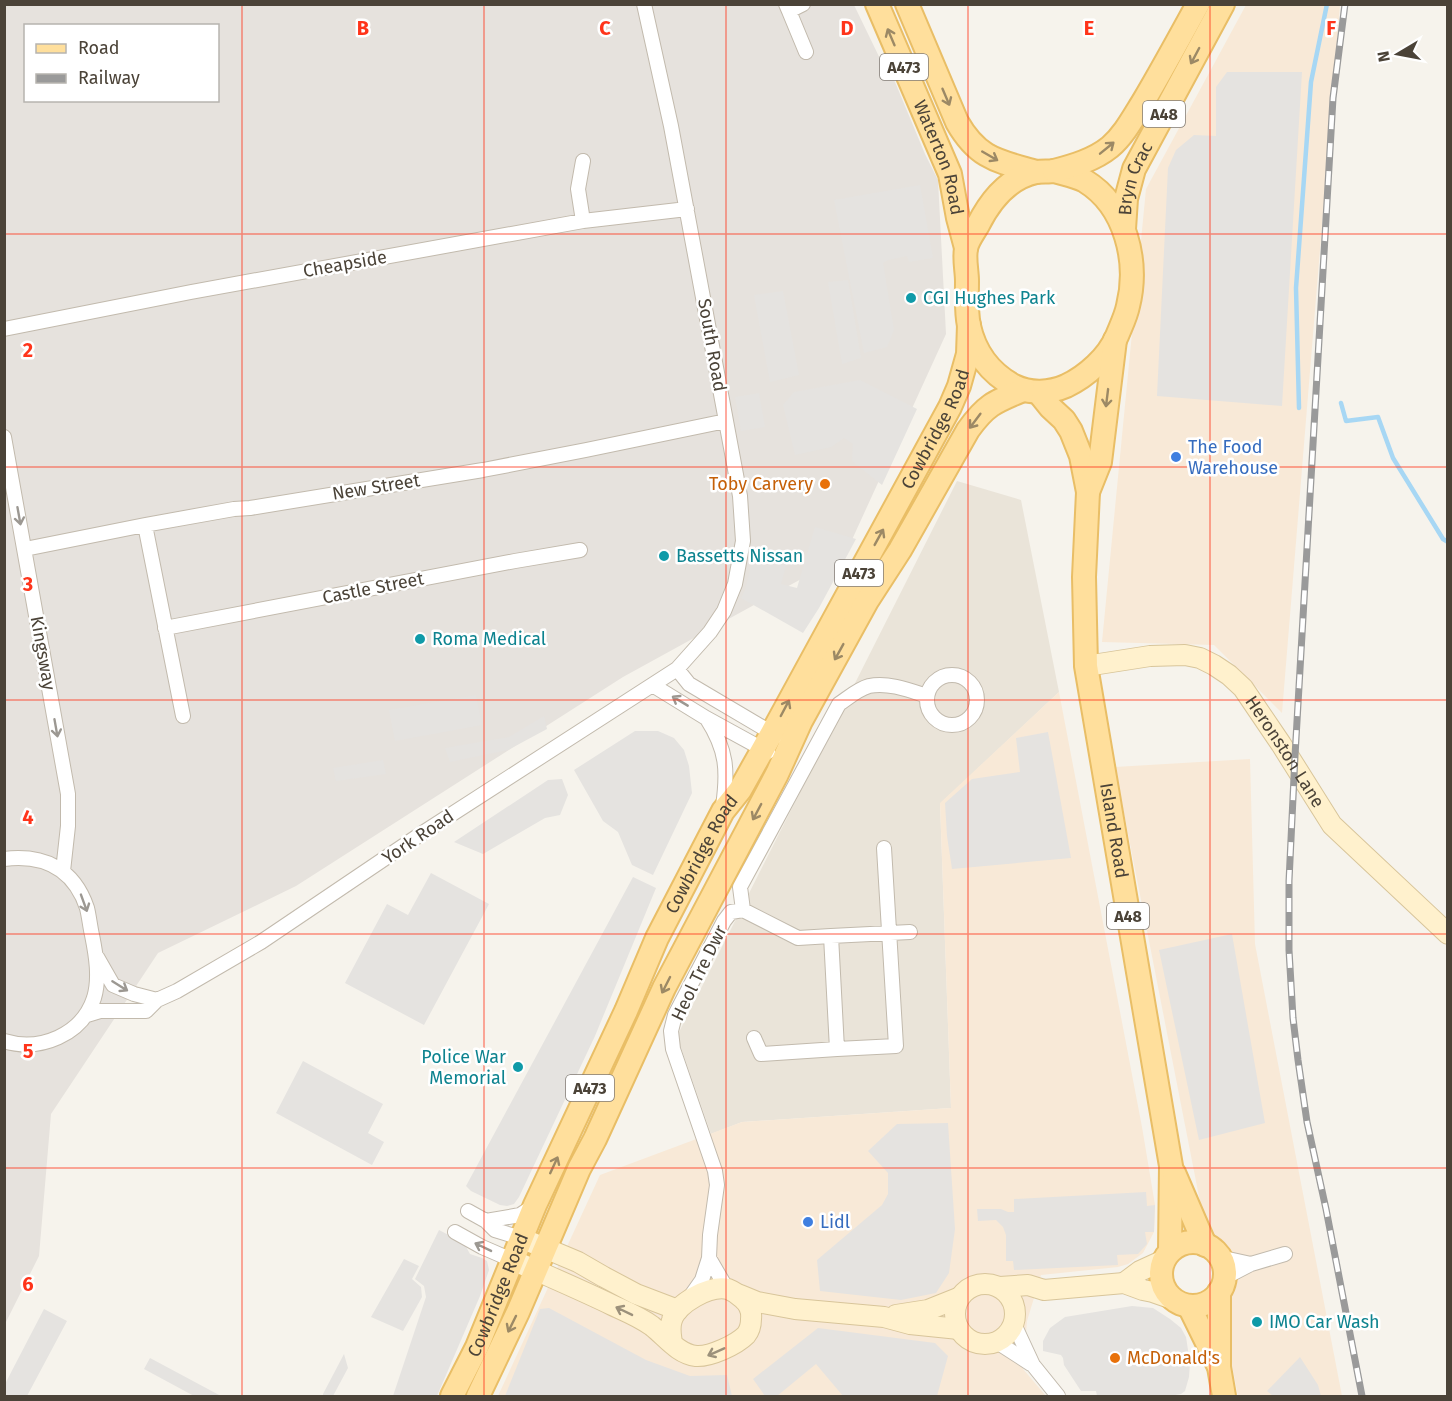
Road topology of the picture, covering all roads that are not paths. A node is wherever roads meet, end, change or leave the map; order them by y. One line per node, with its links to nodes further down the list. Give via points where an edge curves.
1 (644, 4): 11 (street, South Road)
2 (803, 4): 7 (street)
3 (877, 4): 14 (main road, Waterton Road / A473, one-way to 3, via 950,174)
4 (907, 4): 10 (main road, Waterton Road / A473, one-way to 10, via 964,135 994,160)
5 (1198, 4): 10 (main road, Bryn Crac / A48, one-way to 5, via 1077,165 1110,147 1162,70)
6 (1223, 4): 13 (main road, Bryn Crac / A48, one-way to 13, via 1134,169)
7 (787, 8): 8 (street)
8 (806, 52)
9 (583, 161): 12 (street, via 578,189)
10 (1045, 172): 13 (main road, A48, via 1083,180 1096,189); 14 (main road, A48, via 1020,178 1005,188 986,208)
11 (687, 209): 12 (street, Cheapside); 19 (street, South Road)
12 (583, 221): 16 (street, Cheapside)
13 (1124, 229): 17 (main road, A48, via 1131,254 1132,285)
14 (966, 248): 15 (main road, A48)
15 (969, 325): 18 (main road, A48, via 976,348 995,374); 32 (main road, Cowbridge Road / A473, one-way to 15, via 950,407 968,354)
16 (4, 329)
17 (1115, 340): 18 (main road, A48, via 1078,380 1064,387); 21 (main road, A48, one-way to 21, via 1100,462)
18 (1030, 391): 21 (main road, A48, via 1071,431); 32 (main road, Cowbridge Road / A473, one-way to 32, via 992,404 980,413 867,601 807,711)
19 (726, 421): 22 (street, New Street, via 483,470); 27 (street, South Road, via 740,496 743,541 735,584 724,611)
20 (4, 437): 23 (street, Kingsway, one-way to 23)
21 (1088, 492): 26 (main road, Island Road / A48, via 1084,577)
22 (145, 525): 23 (street, New Street); 25 (street)
23 (25, 549): 36 (street, Kingsway, one-way to 36, via 68,794)
24 (580, 550): 25 (street, Castle Street)
25 (165, 628): 30 (street)
26 (1086, 666): 40 (street, Heronston Lane, via 1185,655 1200,658 1229,675 1244,688 1332,825); 48 (main road, Island Road / A48)
27 (677, 669): 28 (street, York Road); 32 (street, via 689,684)
28 (654, 686): 31 (street, one-way to 28); 43 (street, York Road, via 417,836 261,942)
29 (927, 696): 37 (street, Heol Tre Dwr, via 878,686 868,687 839,704 740,887)
30 (183, 716)
31 (706, 718): 32 (street); 33 (street, via 717,734 726,766)
32 (777, 746): 33 (main road, Cowbridge Road / A473); 54 (main road, Cowbridge Road / A473, one-way to 54)
33 (723, 812): 49 (main road, Cowbridge Road / A473, one-way to 33, via 657,938)
34 (884, 848): 39 (street)
35 (4, 859): 36 (street, via 30,859)
36 (63, 871): 42 (street, one-way to 42, via 82,896)
37 (743, 910): 41 (street, via 798,938); 57 (street, Heol Tre Dwr, via 731,912 724,921 675,1015 671,1031 673,1049 715,1172)
38 (910, 932): 39 (street)
39 (889, 933): 41 (street); 47 (street, via 896,1046)
40 (1448, 934)
41 (831, 936): 47 (street)
42 (96, 955): 43 (street, one-way to 43, via 113,985); 44 (street, via 97,978)
43 (157, 1000): 44 (street, York Road, via 146,1011 100,1011)
44 (87, 1015): 46 (street, via 63,1036 47,1043)
45 (754, 1038): 47 (street, via 761,1054)
46 (4, 1041)
47 (837, 1049)
48 (1171, 1167): 56 (main road, A48); 60 (main road, A48)
49 (535, 1205): 51 (street, via 520,1215); 53 (main road, Cowbridge Road / A473)
50 (468, 1211): 51 (street)
51 (486, 1221): 53 (street, via 495,1230)
52 (455, 1232): 58 (street, one-way to 52)
53 (521, 1238): 54 (street); 58 (main road, Cowbridge Road / A473)
54 (545, 1248): 61 (main road, Cowbridge Road / A473); 68 (street, via 636,1294)
55 (1285, 1254): 59 (street)
56 (1167, 1255): 60 (main road, via 1194,1242); 62 (street); 67 (main road, A48, via 1162,1283)
57 (709, 1257): 65 (street); 68 (street, Heol Tre Dwr, via 702,1280)
58 (512, 1260): 61 (street); 78 (main road, Cowbridge Road / A473, via 477,1347)
59 (1251, 1264): 60 (street); 60 (street)
60 (1217, 1268): 67 (main road, via 1212,1300 1203,1304); 77 (main road, A48)
61 (536, 1271): 75 (street, one-way to 61, via 636,1316); 79 (main road, Cowbridge Road / A473, one-way to 79)
62 (1124, 1283): 64 (street); 67 (street)
63 (999, 1287): 64 (street, via 1028,1285); 66 (street, via 982,1283); 71 (street, via 1014,1304)
64 (1044, 1290): 71 (street, via 1031,1299)
65 (733, 1292): 68 (street, via 711,1290); 69 (street, via 757,1302); 72 (street, via 749,1304)
66 (958, 1298): 70 (street, via 928,1310); 73 (street, via 955,1310)
67 (1181, 1303): 77 (main road, A48)
68 (681, 1306): 75 (street, via 672,1320)
69 (795, 1309): 70 (street); 72 (street, via 768,1316)
70 (884, 1317): 73 (street)
71 (1015, 1321): 74 (street, via 1005,1338); 76 (street)
72 (750, 1328): 75 (street, one-way to 75, via 739,1341 708,1356 683,1353)
73 (959, 1329): 74 (street, via 972,1342)
74 (997, 1342): 76 (street)
75 (672, 1343)
76 (1033, 1365): 80 (street)
77 (1219, 1367): 81 (main road, A48)
78 (452, 1396)
79 (478, 1396)
80 (1059, 1396)
81 (1224, 1396)

